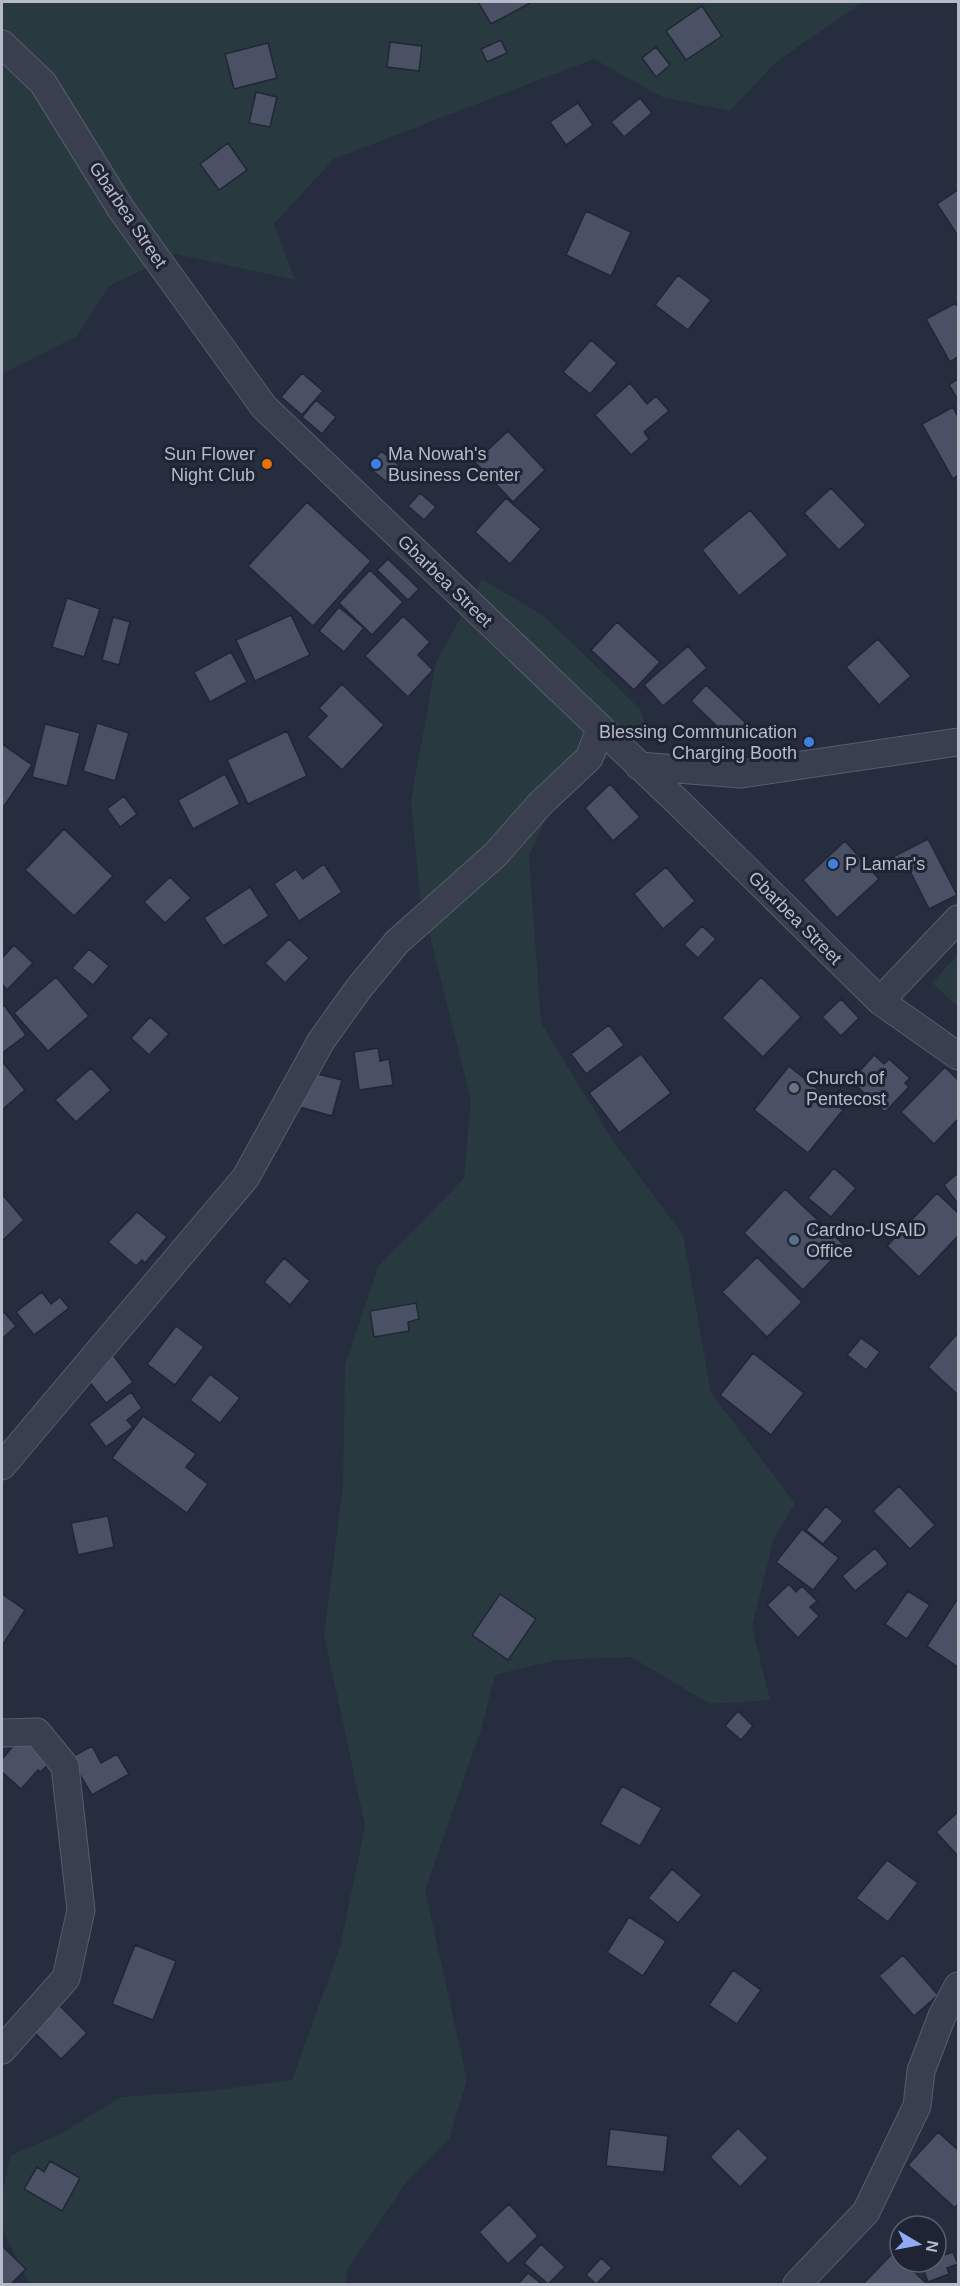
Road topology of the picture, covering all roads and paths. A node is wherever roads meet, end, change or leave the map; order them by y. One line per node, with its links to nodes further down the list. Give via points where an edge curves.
1 (2, 44): 2 (street, Gbarbea Street, via 43,83 121,209 264,407)
2 (600, 730): 4 (street, Gbarbea Street); 8 (street, via 590,758 540,804 496,854 397,942 365,980 321,1041 246,1177)
3 (958, 742): 4 (street, via 741,774)
4 (639, 766): 6 (street, Gbarbea Street)
5 (958, 918): 6 (street)
6 (880, 1001): 7 (street, Gbarbea Street)
7 (958, 1056)
8 (2, 1466)
9 (2, 1733): 11 (street, via 37,1732 65,1766 81,1911 66,1978)
10 (958, 1986): 12 (street, via 921,2071 917,2106 866,2212)
11 (2, 2050)
12 (797, 2284)

